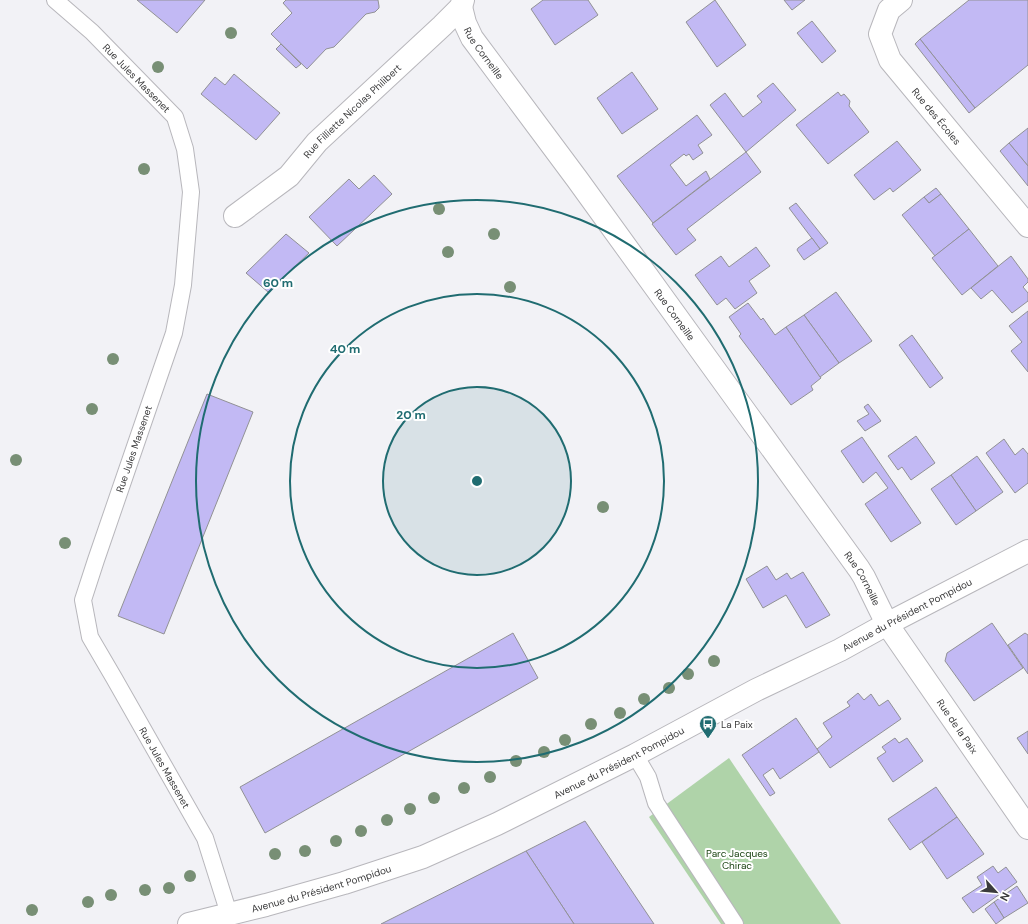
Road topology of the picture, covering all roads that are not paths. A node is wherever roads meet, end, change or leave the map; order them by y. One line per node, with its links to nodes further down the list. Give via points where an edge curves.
1 (55, 0): 10 (lane, Rue Jules Massenet, via 92,32 175,117 185,149 191,192 183,285 174,333 83,600 90,637 205,838)
2 (901, 0): 5 (street, Rue des Écoles, via 889,10 880,34 890,60)
3 (462, 4): 4 (street, Rue Filliette Nicolas Philibert, via 442,26 317,142 289,176); 7 (street, Rue Corneille, via 465,23 472,38 864,577)
4 (235, 216)
5 (1028, 226)
6 (1028, 551): 7 (street, Avenue du Président Pompidou)
7 (886, 624): 8 (street, Avenue du Président Pompidou); 9 (street, Rue de la Paix)
8 (635, 755): 10 (street, Avenue du Président Pompidou, via 497,824 423,857 344,883); 12 (lane, via 648,777 656,803)
9 (1028, 828)
10 (229, 914): 11 (street, Avenue du Président Pompidou)
11 (189, 924)
12 (735, 924)

